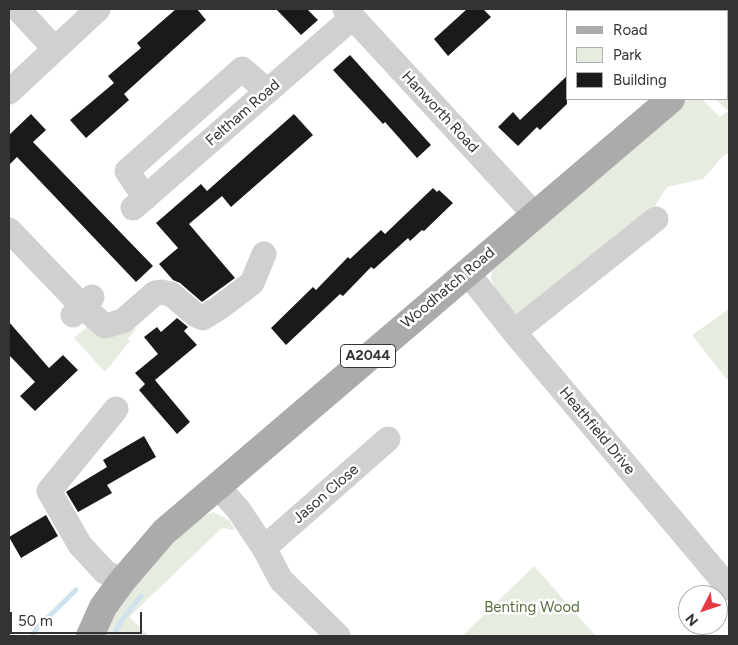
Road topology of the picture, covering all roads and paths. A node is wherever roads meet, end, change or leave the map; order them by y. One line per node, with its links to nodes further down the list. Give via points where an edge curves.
1 (18, 9): 4 (street)
2 (98, 9): 4 (street)
3 (349, 13): 5 (street, Feltham Road); 8 (street, Hanworth Road)
4 (54, 48): 6 (street)
5 (268, 91): 5 (street, Feltham Road, via 139,203 127,171 242,69)
6 (9, 92)
7 (670, 100): 8 (main road, Woodhatch Road / A2044)
8 (535, 215): 12 (main road, Woodhatch Road / A2044)
9 (656, 220): 13 (street)
10 (9, 230): 11 (street, via 105,326 129,317 155,293 161,292 171,294 203,318 252,283)
11 (264, 254)
12 (467, 272): 13 (street, Heathfield Drive); 16 (main road, Woodhatch Road / A2044)
13 (514, 332): 19 (street, Heathfield Drive)
14 (116, 409): 18 (street, via 49,491 80,546 105,572)
15 (388, 439): 17 (street, Jason Close)
16 (217, 486): 17 (street, via 238,509); 18 (main road, Woodhatch Road / A2044, via 164,532)
17 (264, 548): 21 (street, via 281,580)
18 (122, 581): 20 (main road, Woodhatch Road / A2044, via 103,607)
19 (729, 588)
20 (90, 636)
21 (338, 636)

